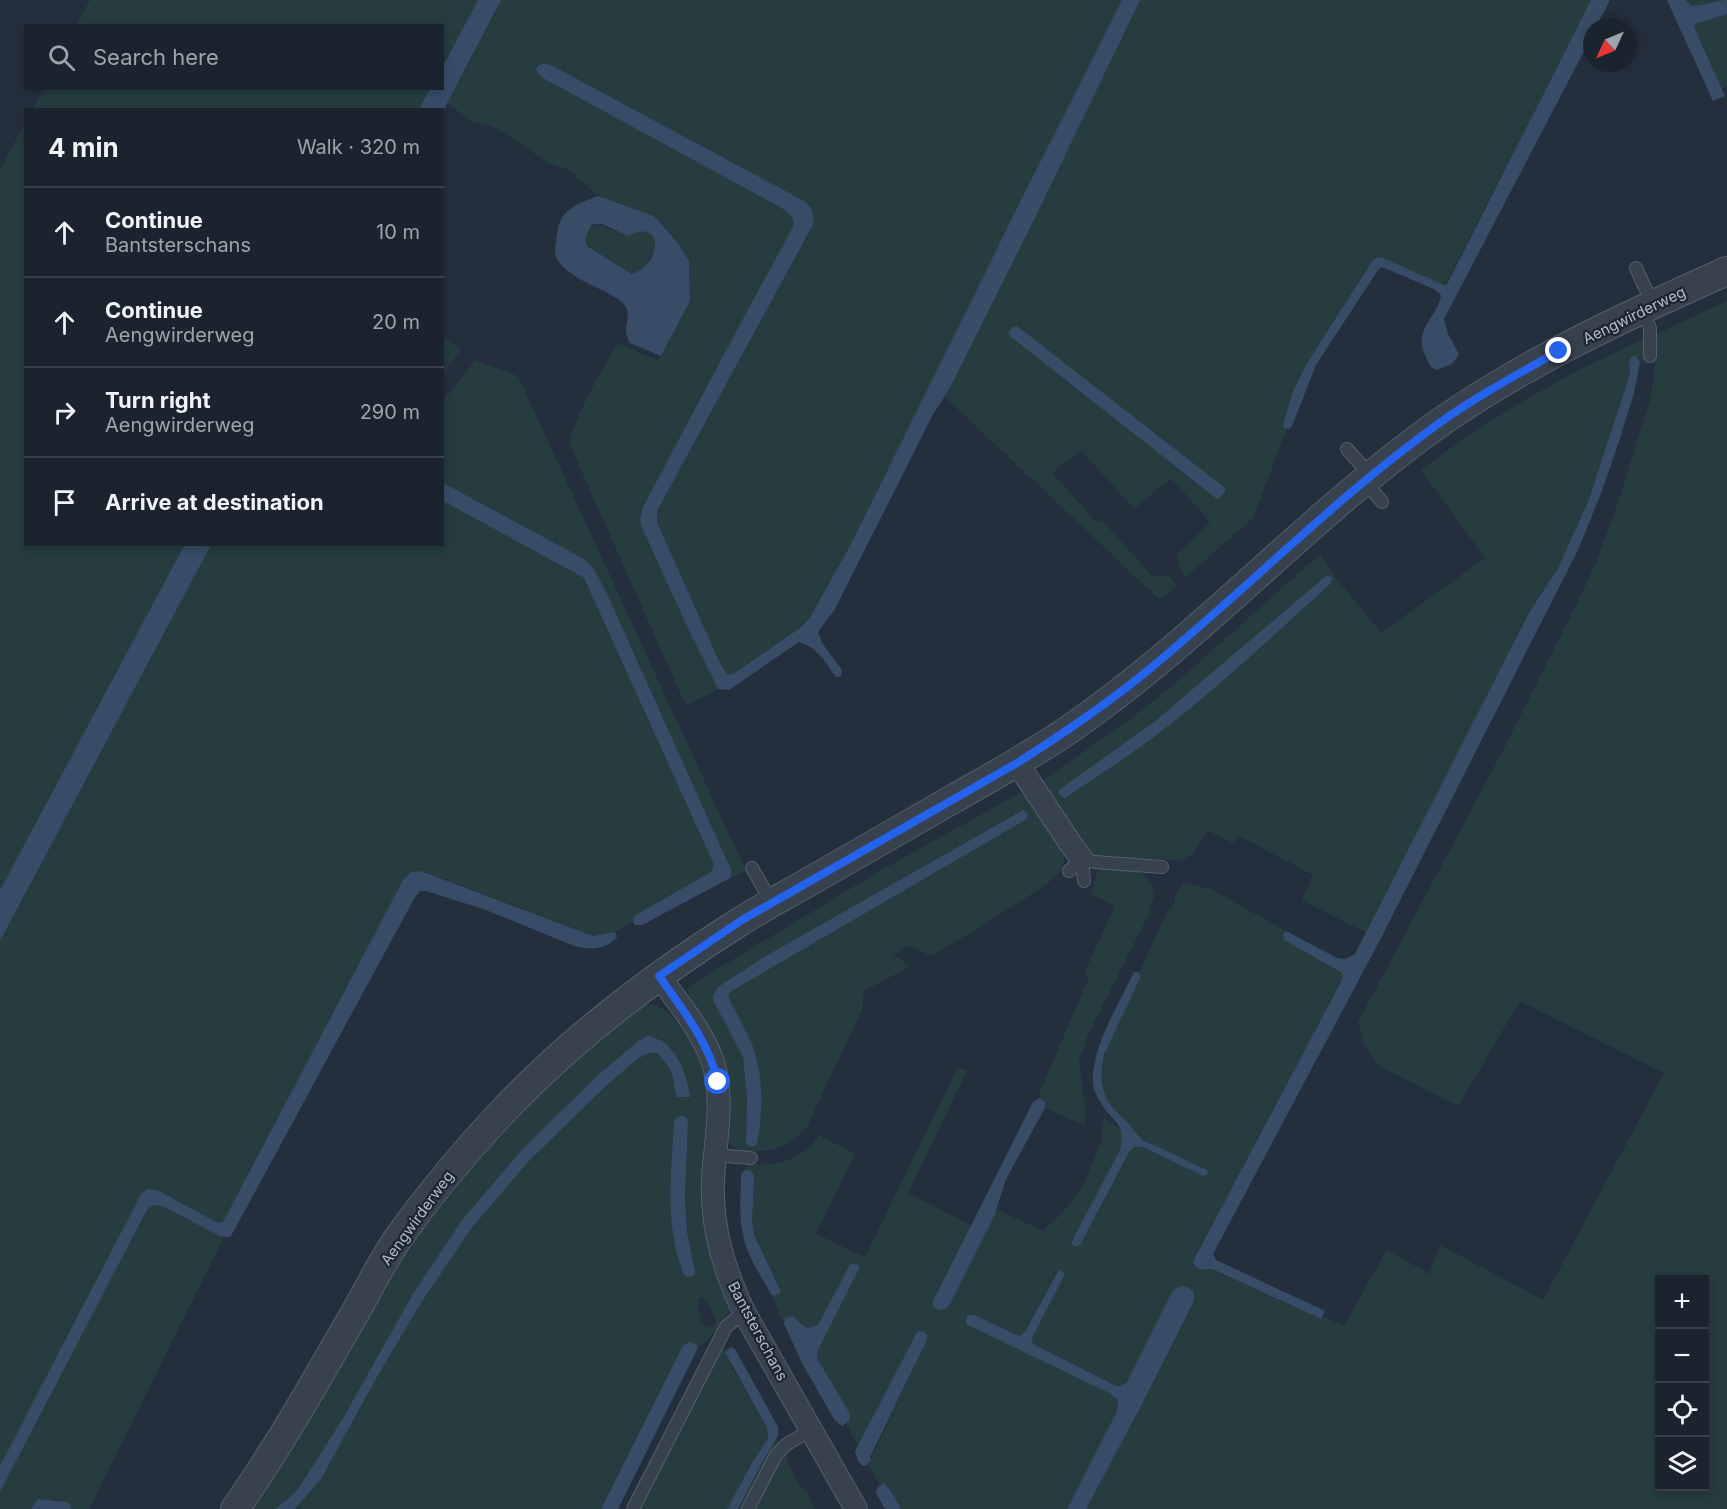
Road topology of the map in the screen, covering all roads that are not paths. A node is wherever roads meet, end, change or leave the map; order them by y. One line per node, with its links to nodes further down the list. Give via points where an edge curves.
1 (1636, 268): 3 (lane)
2 (1727, 271): 3 (street, Aengwirderweg)
3 (1647, 307): 4 (lane); 6 (street, Aengwirderweg, via 1559,351 1439,423)
4 (1650, 356)
5 (1347, 449): 6 (lane)
6 (1372, 487): 7 (street, Aengwirderweg, via 1308,529 1137,679)
7 (1017, 763): 8 (street, via 1066,838); 12 (street, Aengwirderweg)
8 (1076, 865): 10 (lane, via 1095,862); 11 (lane)
9 (752, 868): 12 (lane)
10 (1156, 870)
11 (1083, 881)
12 (772, 903): 13 (street, Aengwirderweg)
13 (659, 976): 14 (street, Bantsterschans, via 714,1063 718,1082); 18 (street, Aengwirderweg, via 622,1002 560,1056 491,1124 433,1192 396,1241 293,1420)
14 (714, 1155): 15 (lane); 16 (street, Bantsterschans, via 713,1214 717,1240)
15 (751, 1158)
16 (744, 1312): 17 (street, Bantsterschans); 19 (lane, via 726,1327)
17 (811, 1430): 20 (lane, via 776,1455); 21 (street, Bantsterschans)
18 (235, 1509)
19 (633, 1509)
20 (748, 1509)
21 (856, 1509)

